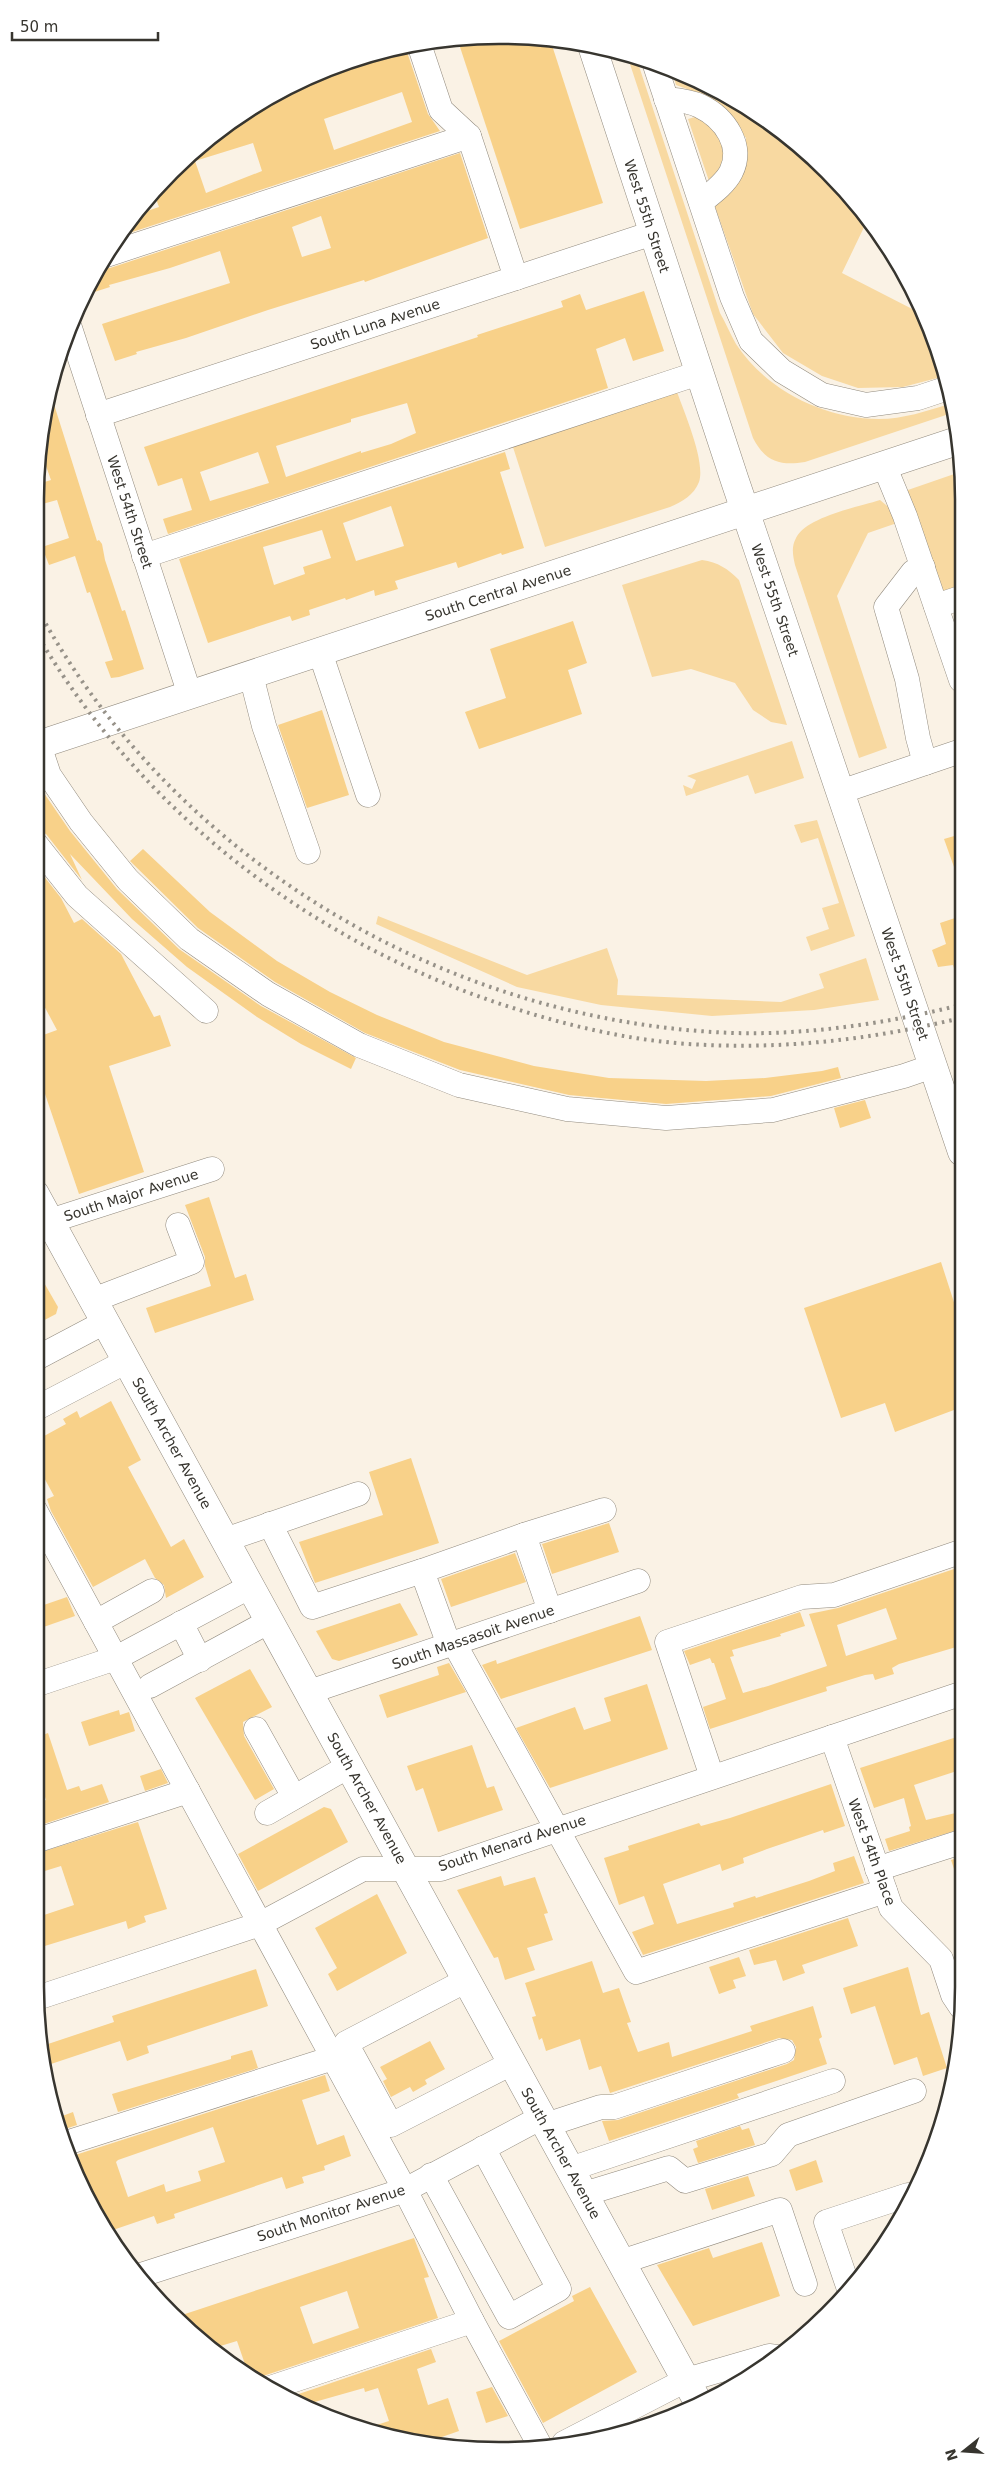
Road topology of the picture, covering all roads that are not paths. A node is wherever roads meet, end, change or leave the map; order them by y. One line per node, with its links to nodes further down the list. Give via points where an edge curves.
1 (421, 51): 5 (street, via 441,110)
2 (595, 54): 7 (main road, West 55th Street)
3 (657, 72): 4 (street)
4 (666, 99): 6 (street); 6 (street, via 700,106 719,118 731,134 736,157 731,174)
5 (469, 136): 8 (street); 9 (street)
6 (701, 202): 12 (street, via 732,297 751,341 782,371 822,395 866,405 918,398)
7 (653, 233): 9 (street, South Luna Avenue); 11 (main road, West 55th Street)
8 (118, 251)
9 (516, 278): 13 (street, South Luna Avenue)
10 (73, 338): 13 (street, West 54th Street)
11 (699, 373): 16 (main road, West 55th Street); 17 (street)
12 (942, 390)
13 (98, 415): 17 (street, West 54th Street)
14 (951, 443): 15 (main road, South Central Avenue)
15 (884, 465): 16 (main road, South Central Avenue); 18 (street)
16 (745, 512): 21 (main road, South Central Avenue); 29 (main road, West 55th Street)
17 (144, 556): 24 (street, West 54th Street)
18 (922, 567): 20 (street); 28 (street, via 913,572 886,607 907,679)
19 (955, 600): 20 (street)
20 (936, 606): 22 (street)
21 (320, 652): 23 (main road, South Central Avenue); 30 (street)
22 (955, 662)
23 (251, 675): 24 (main road, South Central Avenue); 31 (street, via 264,726)
24 (190, 695): 25 (main road, South Central Avenue)
25 (44, 744)
26 (955, 753): 28 (street)
27 (44, 762): 34 (street, via 81,822 128,880 188,939 268,994 359,1045 459,1085 567,1109 666,1118 773,1110)
28 (925, 763): 29 (street)
29 (840, 792): 34 (main road, West 55th Street)
30 (368, 795)
31 (308, 852)
32 (44, 854): 33 (street, via 77,896)
33 (206, 1011)
34 (933, 1066): 35 (main road, West 55th Street)
35 (955, 1130)
36 (212, 1169): 37 (street, South Major Avenue)
37 (44, 1209)
38 (44, 1215): 40 (main road, South Archer Avenue)
39 (178, 1224): 40 (street, via 192,1262)
40 (99, 1311): 41 (street); 42 (main road, South Archer Avenue)
41 (44, 1352)
42 (127, 1361): 43 (street); 49 (main road, South Archer Avenue)
43 (44, 1403)
44 (358, 1494): 46 (street)
45 (604, 1510): 48 (street)
46 (270, 1524): 49 (street); 51 (street, via 312,1606)
47 (44, 1531): 57 (street)
48 (524, 1535): 51 (street); 55 (street)
49 (225, 1540): 53 (main road, South Archer Avenue)
50 (955, 1554): 69 (street, via 834,1595 802,1596 667,1642)
51 (422, 1571): 59 (street)
52 (638, 1581): 55 (street, South Massasoit Avenue)
53 (250, 1586): 56 (main road, South Archer Avenue); 58 (street)
54 (152, 1591): 57 (street)
55 (550, 1611): 59 (street, South Massasoit Avenue)
56 (270, 1621): 61 (street); 64 (main road, South Archer Avenue)
57 (96, 1622): 60 (street)
58 (181, 1624): 60 (street); 61 (street)
59 (452, 1644): 64 (street, South Massasoit Avenue); 73 (street)
60 (116, 1658): 62 (street); 70 (street)
61 (200, 1660): 63 (street)
62 (44, 1682)
63 (150, 1686)
64 (309, 1692): 68 (main road, South Archer Avenue)
65 (955, 1695): 67 (street, South Menard Avenue)
66 (256, 1729): 71 (street)
67 (832, 1737): 69 (street, South Menard Avenue); 77 (street, West 54th Place)
68 (349, 1766): 71 (street); 76 (main road, South Archer Avenue)
69 (712, 1778): 73 (street, South Menard Avenue)
70 (188, 1791): 74 (street); 78 (street)
71 (294, 1797): 72 (street)
72 (267, 1813)
73 (557, 1830): 76 (street, South Menard Avenue, via 441,1869); 77 (street, via 636,1972)
74 (44, 1838)
75 (955, 1845): 77 (street)
76 (406, 1868): 78 (street, South Menard Avenue, via 363,1869); 79 (main road, South Archer Avenue)
77 (881, 1880): 81 (street, West 54th Place, via 891,1908 941,1959)
78 (260, 1924): 80 (street, South Menard Avenue); 83 (street)
79 (467, 1980): 84 (main road, South Archer Avenue); 84 (street, via 346,2044 391,2125)
80 (44, 1996)
81 (955, 1997)
82 (783, 2051): 87 (street, South Monitor Avenue, via 614,2107 601,2107)
83 (332, 2058): 88 (street); 92 (street)
84 (512, 2063): 87 (main road, South Archer Avenue)
85 (833, 2081): 90 (street)
86 (914, 2091): 93 (street, via 788,2135 772,2154 685,2181 669,2168)
87 (544, 2121): 89 (street, South Monitor Avenue); 90 (main road, South Archer Avenue)
88 (71, 2141)
89 (483, 2148): 91 (street, South Monitor Avenue); 91 (street, via 559,2289 509,2317)
90 (570, 2169): 93 (main road, South Archer Avenue)
91 (431, 2175): 92 (street, South Monitor Avenue)
92 (404, 2190): 96 (street, South Monitor Avenue); 99 (street)
93 (584, 2194): 95 (main road, South Archer Avenue)
94 (903, 2197): 97 (street, via 826,2222)
95 (621, 2262): 98 (street, via 780,2210); 102 (main road, South Archer Avenue)
96 (146, 2273)
97 (846, 2282)
98 (804, 2284)
99 (472, 2321): 101 (street); 104 (street)
100 (760, 2360): 102 (street)
101 (280, 2385)
102 (692, 2391): 103 (street)
103 (589, 2433)
104 (537, 2440)

